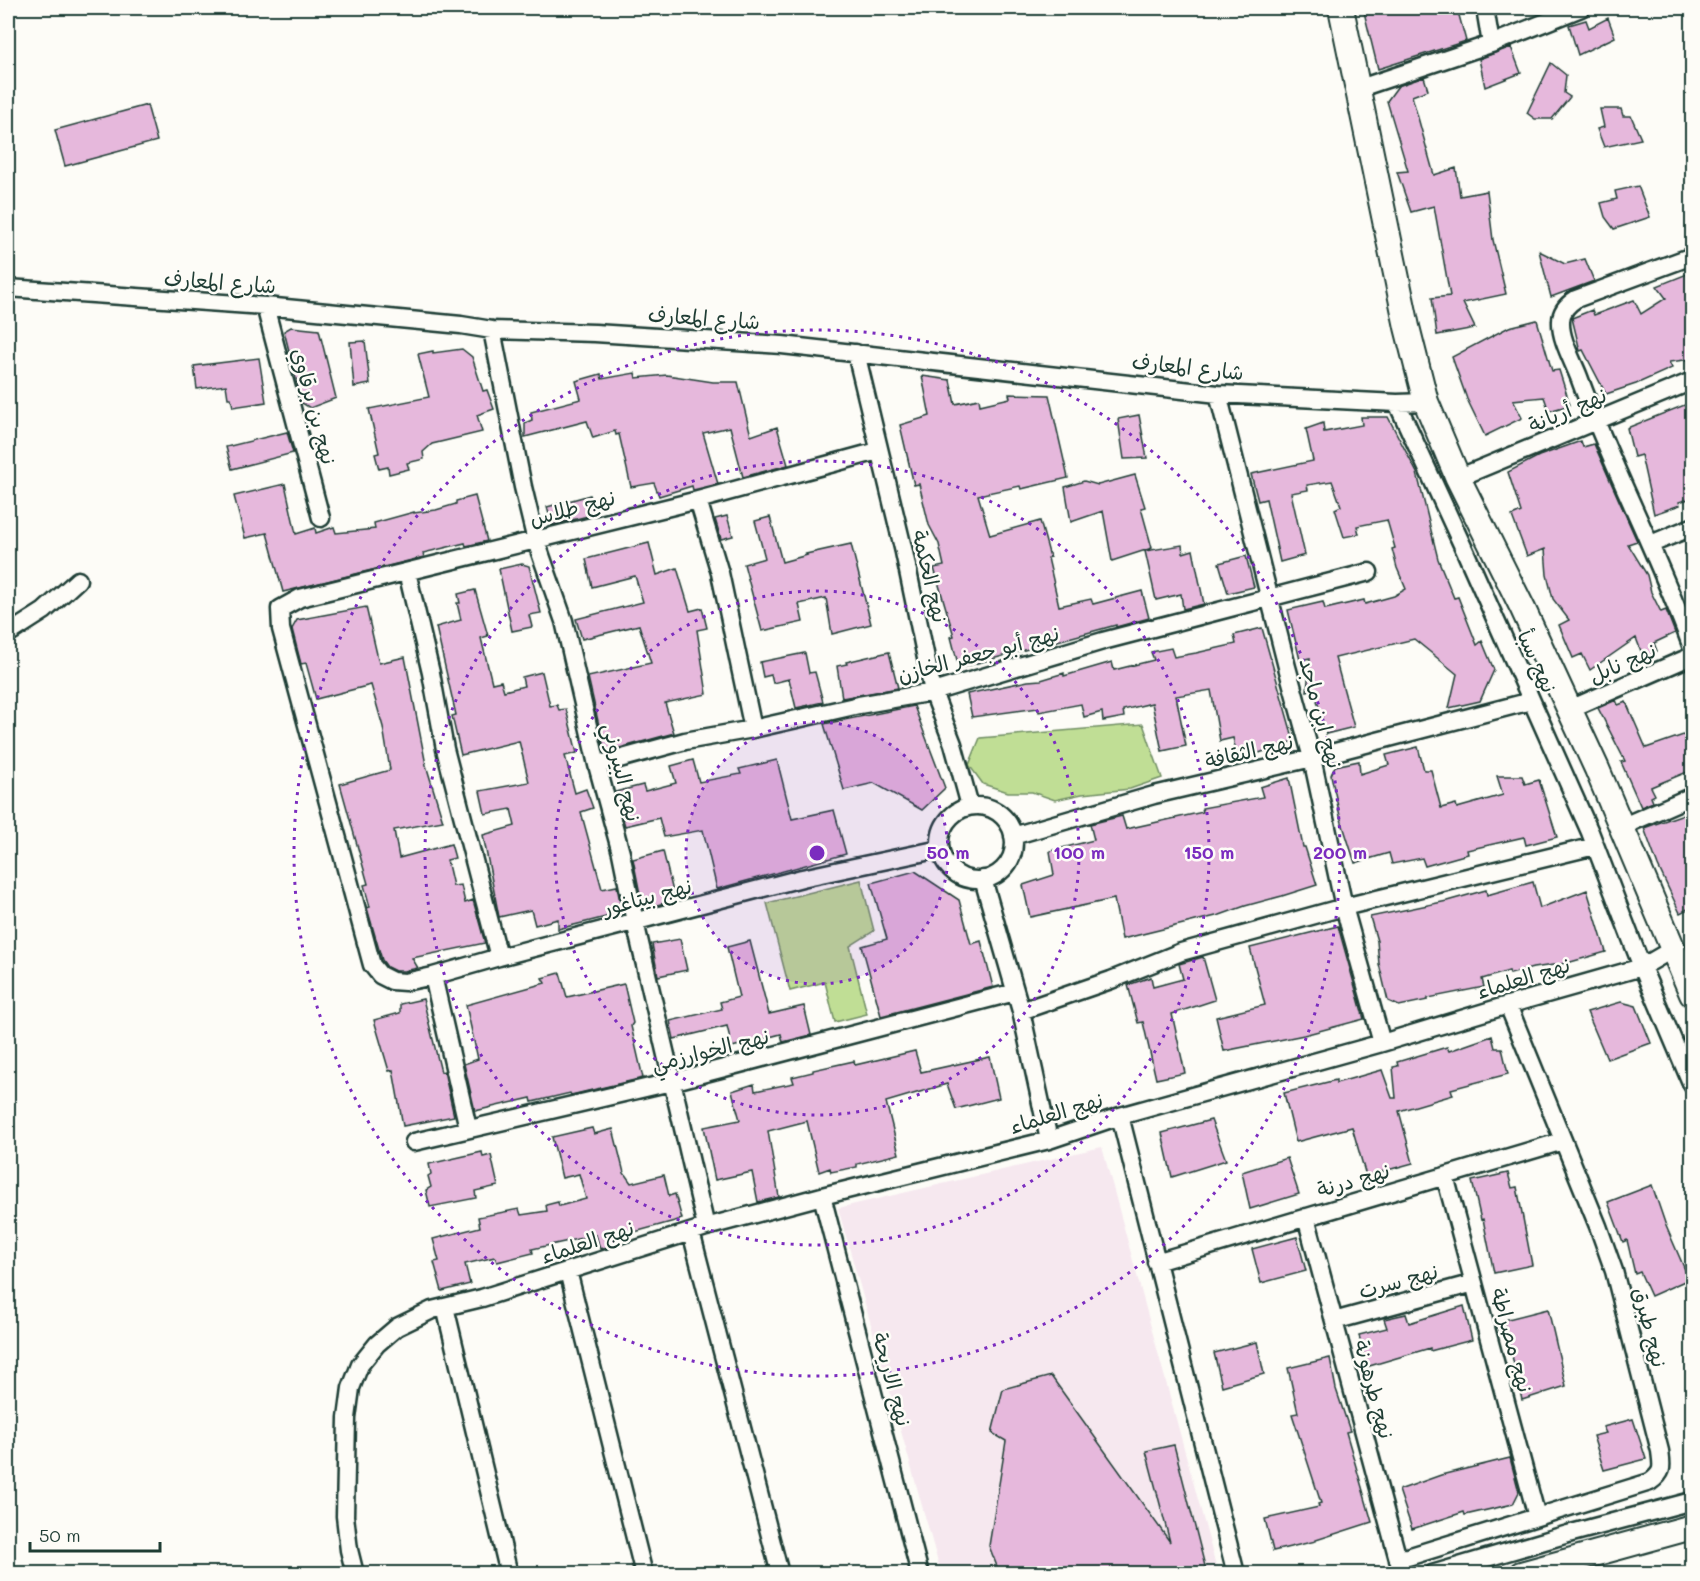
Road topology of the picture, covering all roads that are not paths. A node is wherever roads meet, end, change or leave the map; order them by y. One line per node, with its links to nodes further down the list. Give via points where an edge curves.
1 (1341, 8): 5 (street)
2 (1485, 8): 4 (street)
3 (1581, 8): 4 (street)
4 (1491, 44): 5 (street)
5 (1357, 89): 13 (street)
6 (1692, 256): 15 (street, via 1576,299 1564,310 1561,321 1565,339)
7 (8, 288): 8 (street, شارع المعارف)
8 (265, 306): 9 (street, شارع المعارف); 19 (street, نهج بن برقاوي)
9 (492, 330): 10 (street, شارع المعارف, via 595,333); 21 (street, نهج البيروني)
10 (856, 353): 12 (street, شارع المعارف); 16 (street, نهج الحكمة)
11 (1692, 381): 15 (street, نهج أريانة)
12 (1218, 394): 14 (street, شارع المعارف); 26 (street, نهج ابن ماجد)
13 (1426, 402): 14 (street); 17 (street)
14 (1397, 404): 31 (street, نهج سبأ)
15 (1595, 421): 17 (street, نهج أريانة); 22 (street)
16 (878, 451): 18 (street, نهج طلاس); 30 (street, نهج الحكمة)
17 (1458, 478): 32 (street)
18 (698, 500): 21 (street, نهج طلاس); 33 (street, via 720,573)
19 (321, 518)
20 (1692, 527): 22 (street)
21 (536, 541): 23 (street, نهج طلاس); 35 (street, نهج البيروني, via 564,621)
22 (1651, 544): 28 (street)
23 (407, 572): 46 (street, via 445,749); 47 (street, نهج طلاس, via 300,598 280,609 291,669)
24 (1369, 572): 26 (street, نهج أبو جعفر الخازن)
25 (78, 580): 27 (street, via 44,611)
26 (1270, 598): 30 (street, نهج أبو جعفر الخازن, via 1103,641); 34 (street, نهج ابن ماجد)
27 (8, 634)
28 (1692, 648)
29 (1692, 656): 32 (street, نهج نابل)
30 (933, 692): 33 (street, نهج أبو جعفر الخازن); 37 (street, نهج الحكمة)
31 (1531, 701): 34 (street, نهج الثقافة); 40 (street, نهج سبأ)
32 (1570, 709): 38 (street)
33 (753, 729): 35 (street, نهج أبو جعفر الخازن, via 684,741)
34 (1312, 758): 39 (street, نهج الثقافة, via 1154,795); 43 (street, نهج ابن ماجد)
35 (597, 765): 44 (street, نهج البيروني)
36 (1692, 796): 38 (street)
37 (970, 806): 39 (street, via 998,812); 41 (street, via 946,822 940,835)
38 (1621, 826): 45 (street)
39 (1013, 836): 42 (street, via 1013,851 1007,864 997,874)
40 (1595, 846): 43 (street); 48 (street, نهج سبأ)
41 (940, 849): 42 (street, via 945,863 955,873); 44 (street, نهج بيتاغور, via 802,878)
42 (983, 879): 50 (street)
43 (1344, 907): 53 (street, via 1181,952); 54 (street, نهج ابن ماجد)
44 (635, 922): 46 (street, نهج بيتاغور); 55 (street, نهج البيروني)
45 (1673, 949): 48 (street, نهج العلماء); 51 (street)
46 (499, 957): 49 (street, نهج بيتاغور)
47 (372, 965): 49 (street, نهج بيتاغور, via 392,981)
48 (1642, 966): 52 (street, نهج العلماء); 56 (street, نهج سبأ)
49 (433, 976): 58 (street)
50 (1015, 992): 53 (street); 55 (street, نهج الخوارزمي)
51 (1692, 994)
52 (1508, 1005): 54 (street, نهج العلماء); 60 (street, نهج طبرق)
53 (1021, 1011): 59 (street)
54 (1382, 1043): 57 (street, نهج العلماء)
55 (671, 1082): 58 (street, نهج الخوارزمي); 65 (street, نهج البيروني)
56 (1692, 1085)
57 (1120, 1116): 59 (street, نهج العلماء); 66 (street)
58 (468, 1128): 61 (street, نهج الخوارزمي)
59 (1049, 1140): 63 (street, نهج العلماء)
60 (1563, 1141): 62 (street, نهج درنة); 72 (street, نهج طبرق, via 1614,1271 1662,1468 1650,1482)
61 (414, 1142)
62 (1445, 1176): 64 (street, نهج درنة); 68 (street, نهج مصراطة)
63 (822, 1196): 65 (street, نهج العلماء); 79 (street, نهج الاريحة)
64 (1306, 1217): 66 (street, نهج درنة); 70 (street, نهج طرهونة)
65 (698, 1229): 67 (street, نهج العلماء); 78 (street, نهج البيروني)
66 (1156, 1262): 80 (street)
67 (568, 1271): 69 (street, نهج العلماء); 77 (street)
68 (1474, 1282): 70 (street, نهج سرت); 72 (street, نهج مصراطة)
69 (445, 1307): 75 (street, نهج العلماء, via 397,1327 384,1338 360,1365 351,1388 345,1516); 76 (street)
70 (1334, 1321): 74 (street, نهج طرهونة)
71 (1692, 1501): 81 (street)
72 (1537, 1517): 74 (street, نهج طبرق)
73 (1692, 1527): 82 (street)
74 (1400, 1567)
75 (355, 1574)
76 (509, 1574)
77 (644, 1574)
78 (780, 1574)
79 (920, 1574)
80 (1236, 1574)
81 (1432, 1574)
82 (1521, 1574)

